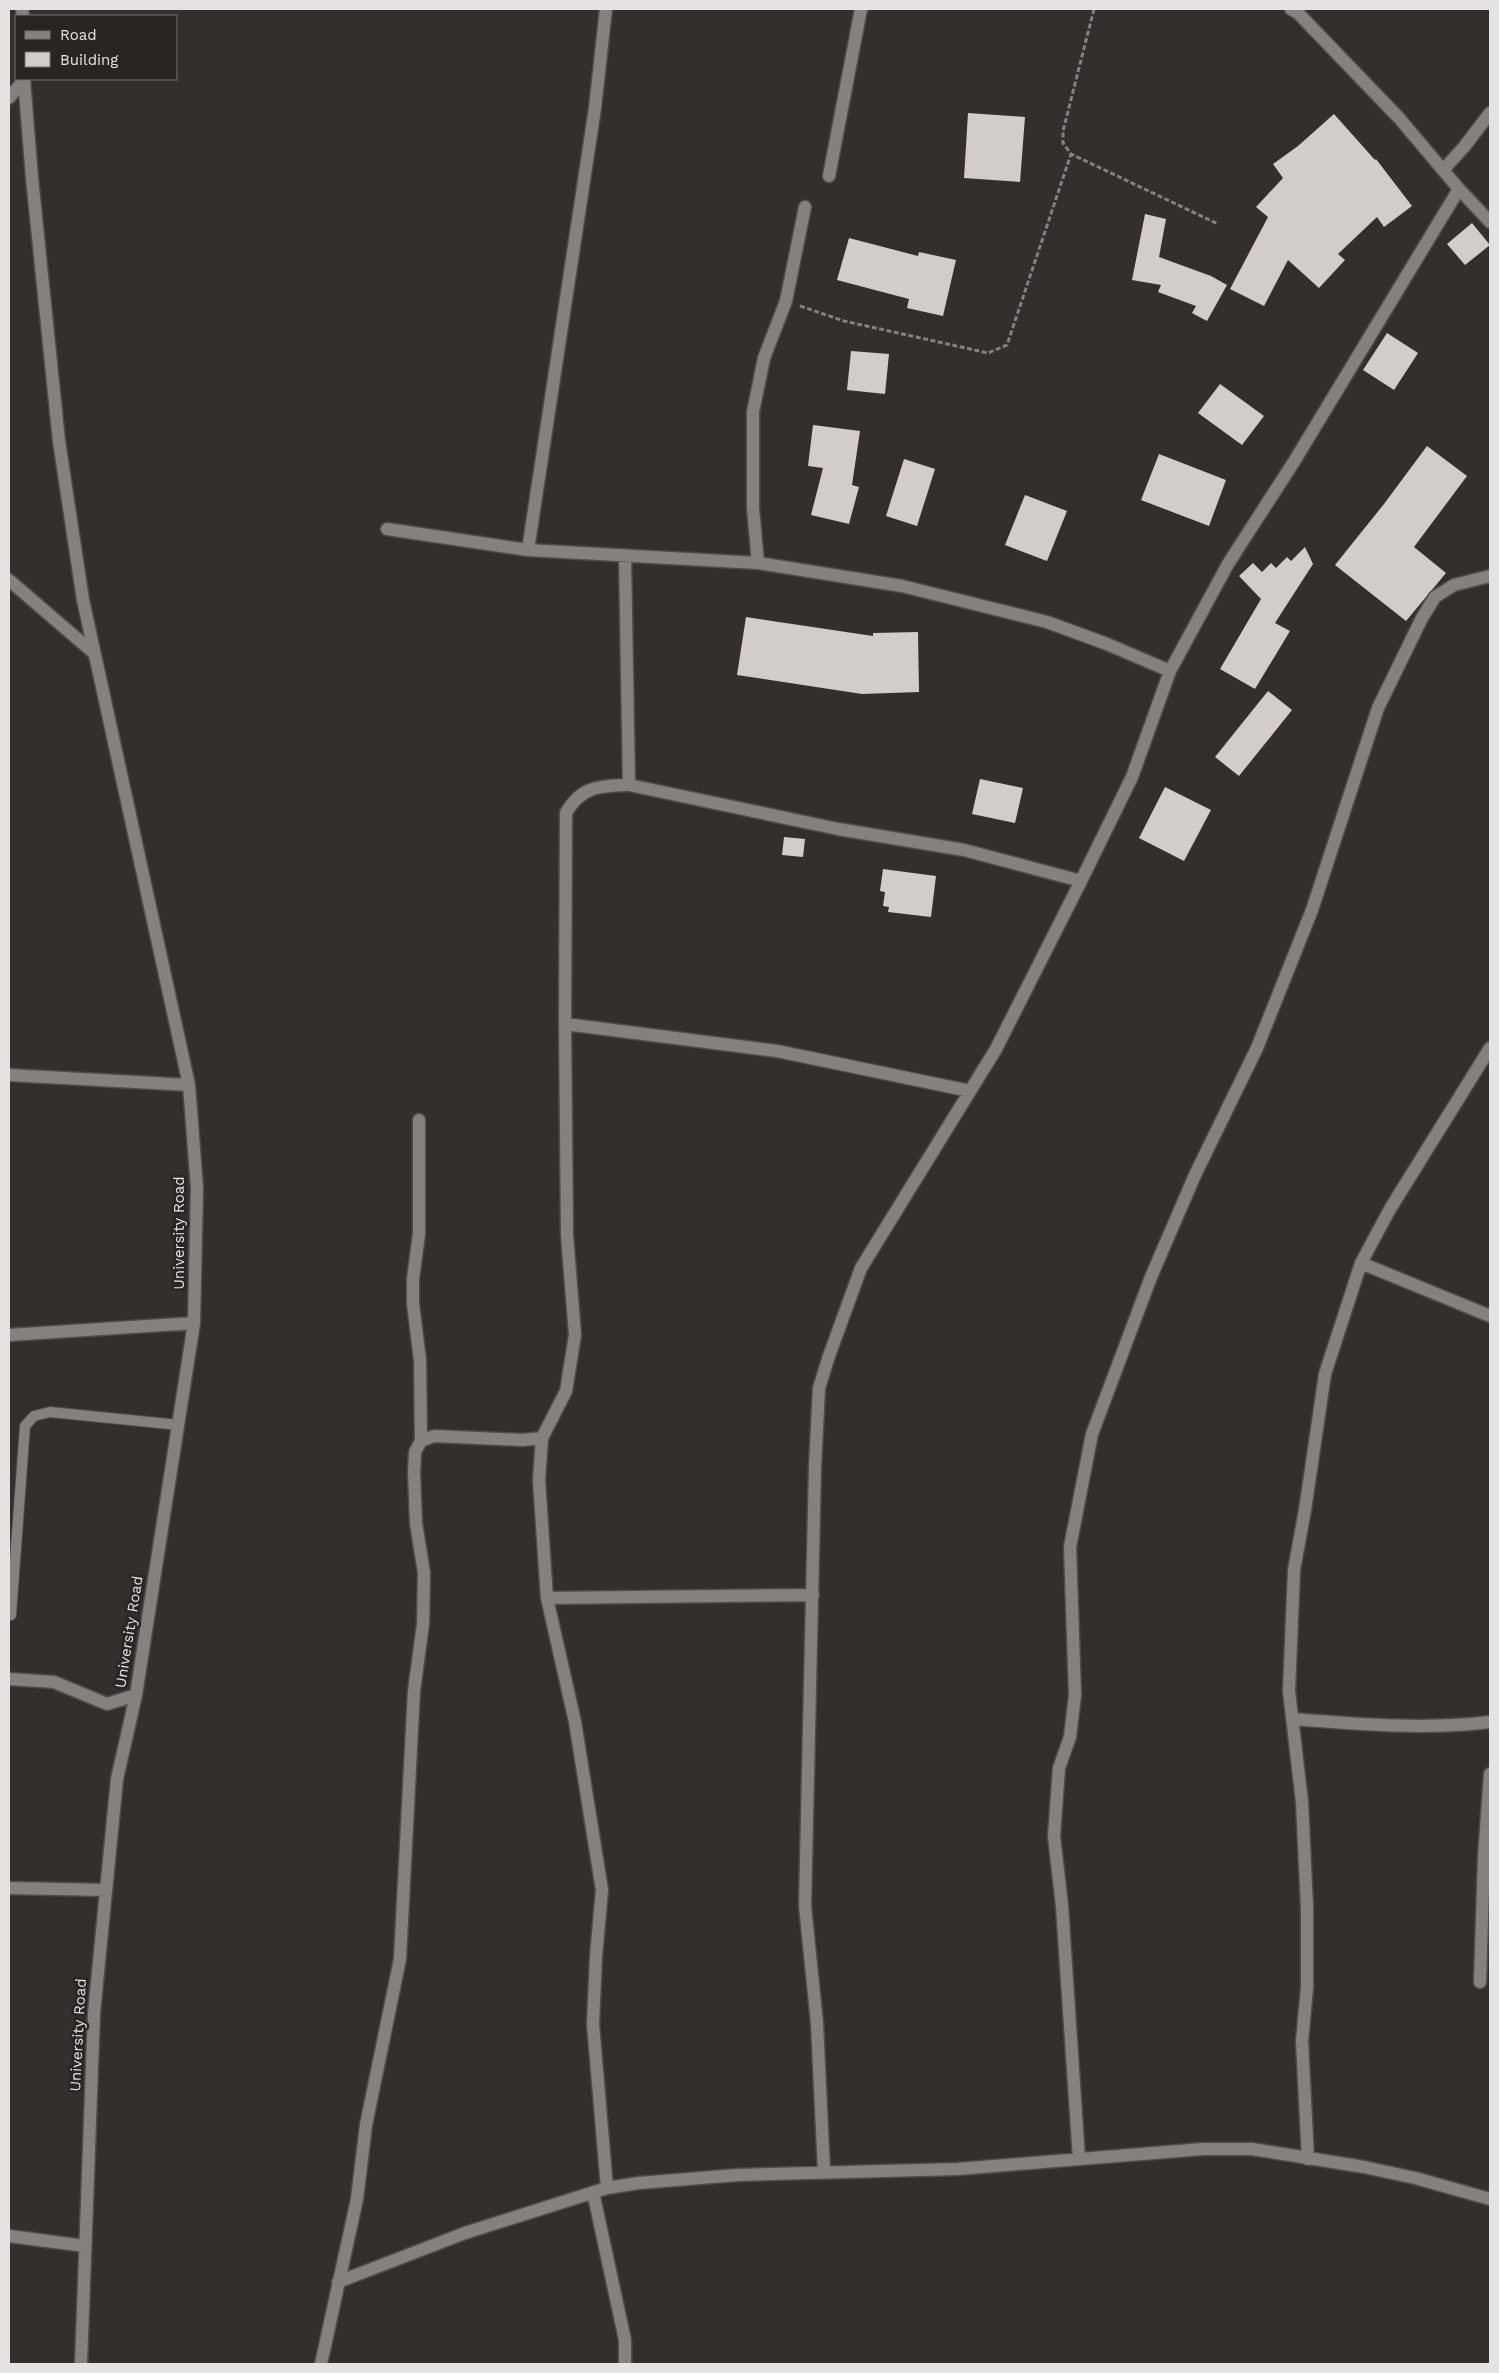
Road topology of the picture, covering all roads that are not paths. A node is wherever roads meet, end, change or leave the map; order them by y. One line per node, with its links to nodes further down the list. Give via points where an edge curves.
1 (606, 9): 13 (street, via 595,108)
2 (861, 9): 8 (street)
3 (1291, 9): 7 (street, via 1399,118)
4 (24, 80): 5 (street); 18 (street, University Road, via 59,441 83,600)
5 (9, 98)
6 (1490, 113): 7 (street)
7 (1443, 170): 9 (street)
8 (829, 176)
9 (1459, 189): 11 (street); 19 (street, via 1228,564)
10 (805, 206): 15 (street, via 786,301 764,358 752,412 753,508)
11 (1490, 222)
12 (387, 529): 13 (street)
13 (528, 550): 14 (street)
14 (624, 556): 15 (street); 20 (street)
15 (758, 563): 19 (street, via 902,586 1048,622)
16 (1490, 576): 46 (street, via 1454,585 1435,597 1378,708 1304,928 1257,1048 1195,1175 1151,1277 1092,1434 1070,1547 1075,1695 1070,1737 1059,1768 1054,1836 1062,1906)
17 (9, 580): 18 (street)
18 (95, 654): 25 (street, University Road)
19 (1170, 671): 21 (street, via 1132,777)
20 (629, 785): 21 (street, via 838,829 964,850); 22 (street, via 586,790 573,801 566,813)
21 (1082, 881): 26 (street, via 996,1049)
22 (565, 1024): 26 (street, via 777,1051); 33 (street, via 567,1235 575,1335 566,1391)
23 (1490, 1048): 28 (street, via 1390,1209)
24 (9, 1075): 25 (street)
25 (189, 1086): 30 (street, University Road, via 198,1188)
26 (970, 1091): 35 (street, via 861,1268 828,1356 819,1388)
27 (419, 1120): 34 (street, via 419,1234 413,1288 420,1360)
28 (1361, 1263): 29 (street); 40 (street, via 1325,1374 1294,1570 1288,1691)
29 (1490, 1316)
30 (194, 1323): 31 (street); 32 (street, University Road)
31 (9, 1335)
32 (179, 1425): 37 (lane, via 50,1412 34,1416 25,1426); 39 (street, University Road)
33 (542, 1438): 34 (street, via 434,1436); 36 (street, via 539,1480)
34 (421, 1441): 54 (street, via 415,1452 414,1473 416,1523 424,1573 423,1624 414,1691 400,1960 366,2125 357,2199)
35 (813, 1595): 36 (street); 48 (street, via 805,1906 817,2023)
36 (547, 1598): 49 (street, via 575,1722 602,1890 593,2024)
37 (12, 1615)
38 (9, 1679): 39 (street, via 54,1682 106,1704)
39 (136, 1695): 44 (street, University Road, via 117,1779)
40 (1292, 1719): 41 (street, via 1403,1727 1447,1727); 47 (street, via 1302,1802 1307,1907 1302,2041)
41 (1490, 1722)
42 (1490, 1774): 45 (street)
43 (9, 1888): 44 (street)
44 (106, 1890): 53 (street, University Road, via 94,2013)
45 (1480, 1982)
46 (1079, 2159): 47 (street, via 1223,2149 1252,2149); 48 (street, via 958,2169)
47 (1308, 2159): 51 (street, via 1415,2178)
48 (824, 2172): 49 (street, via 676,2179)
49 (607, 2188): 50 (street)
50 (593, 2192): 54 (street, via 465,2233); 57 (street, via 625,2340)
51 (1490, 2199)
52 (9, 2236): 53 (street)
53 (85, 2246): 55 (street, University Road)
54 (338, 2282): 56 (street)
55 (81, 2364)
56 (321, 2364)
57 (625, 2364)

